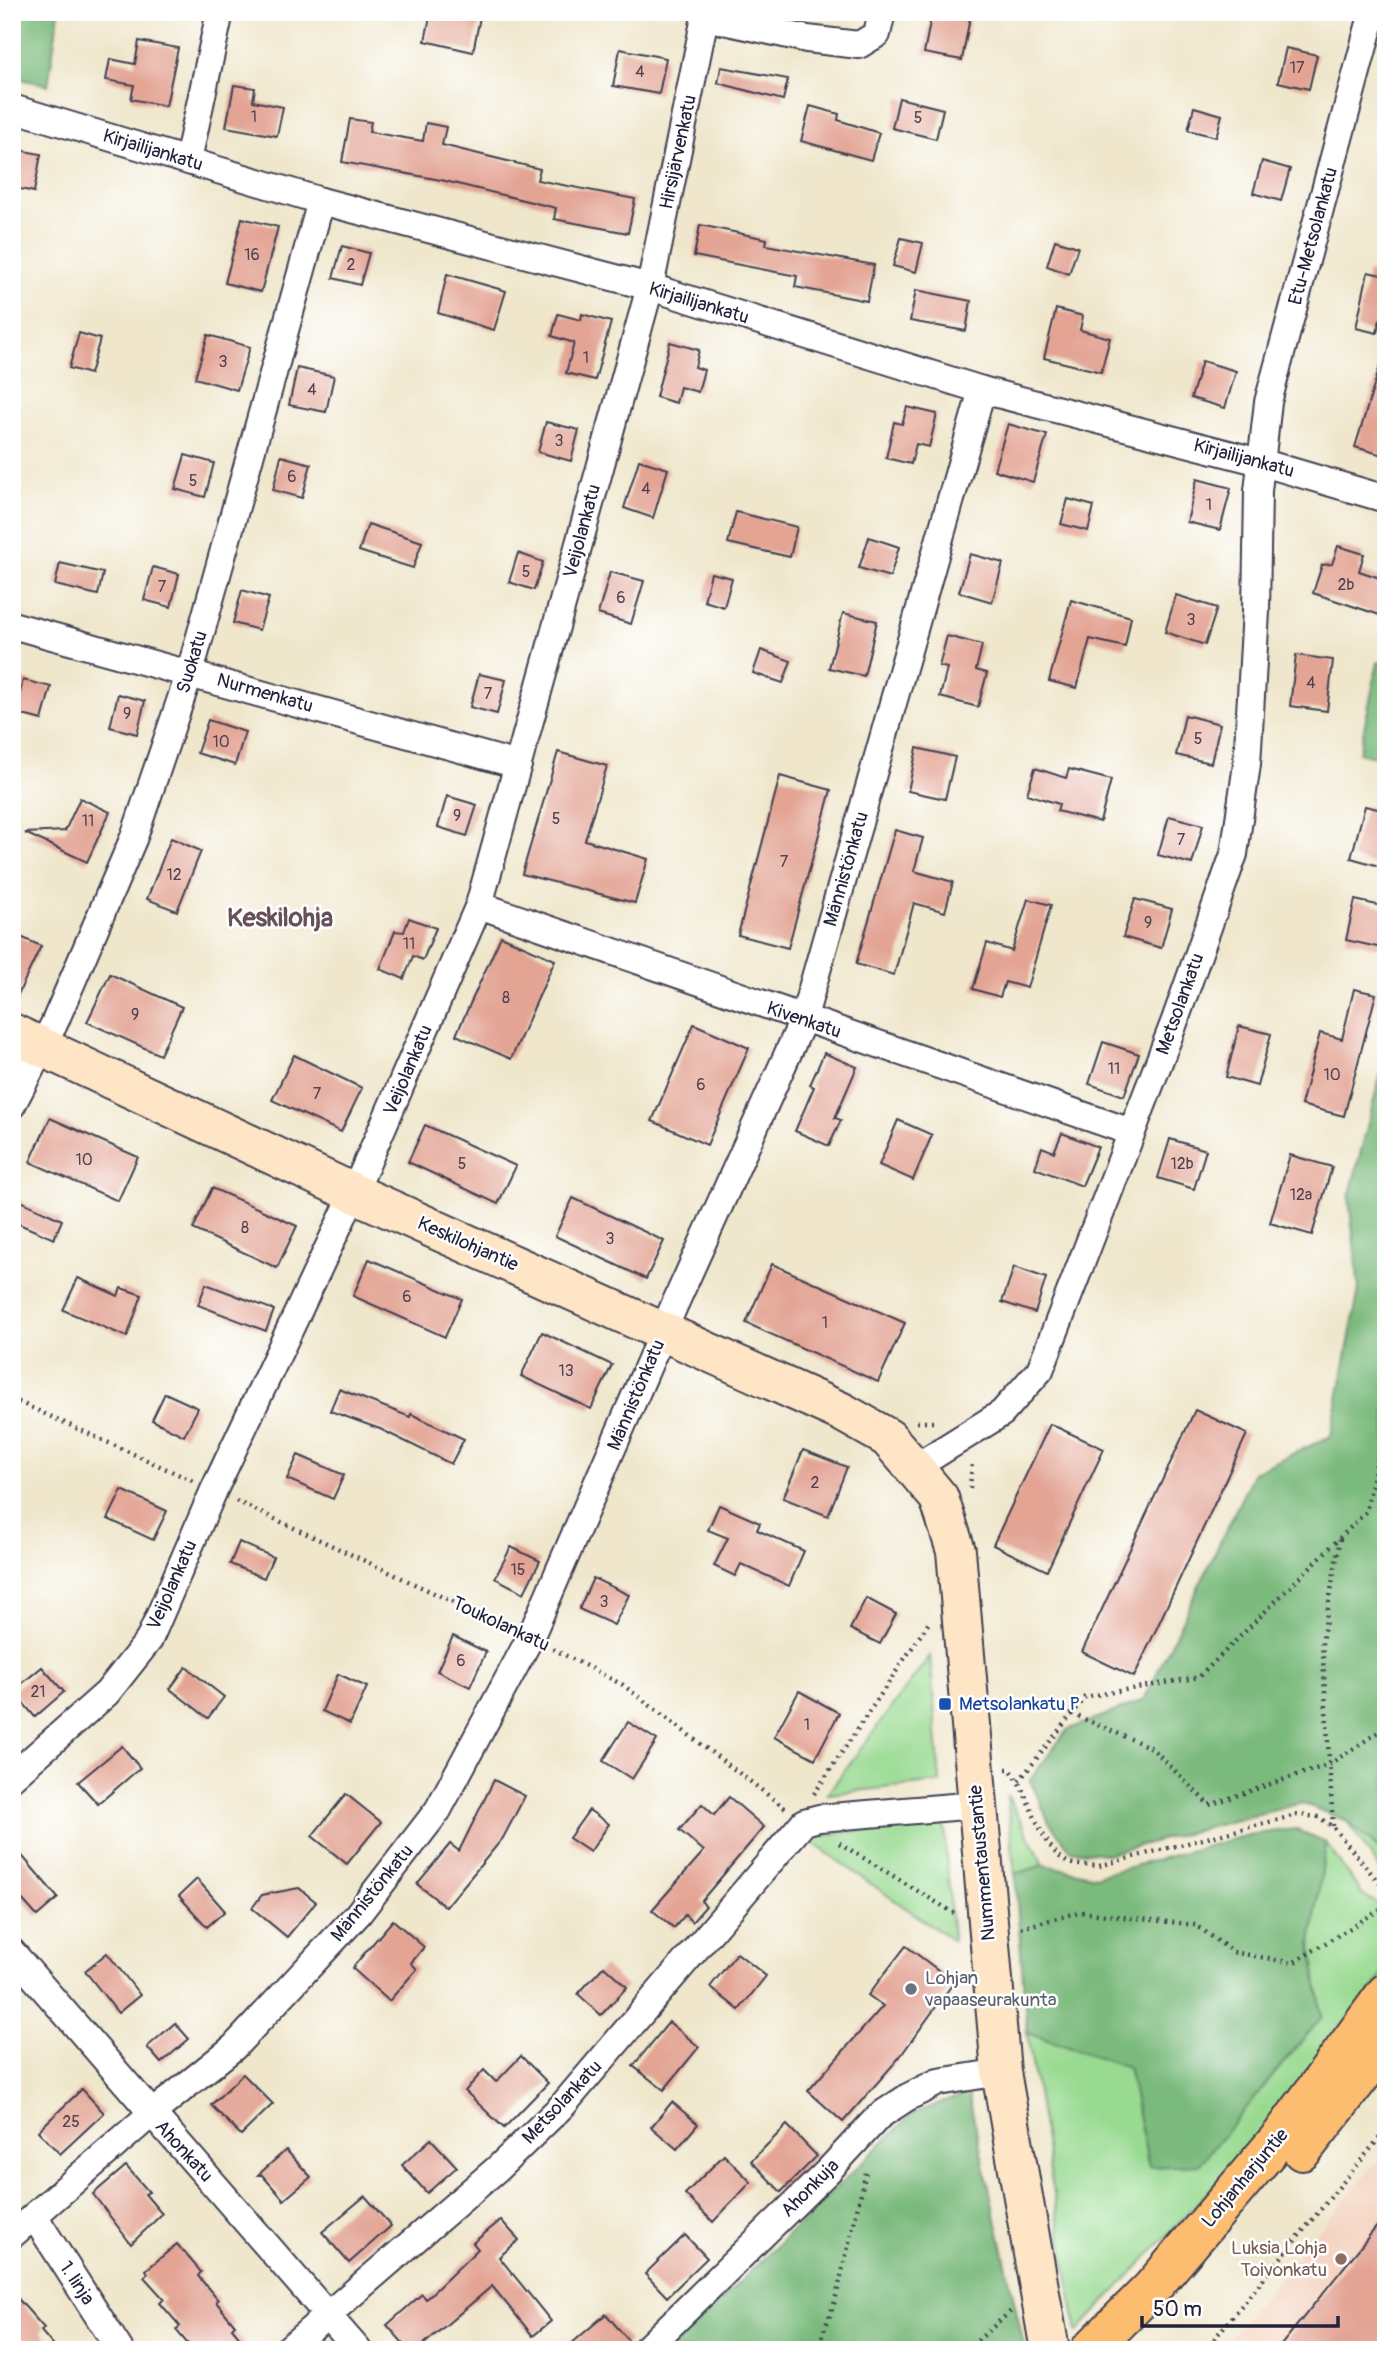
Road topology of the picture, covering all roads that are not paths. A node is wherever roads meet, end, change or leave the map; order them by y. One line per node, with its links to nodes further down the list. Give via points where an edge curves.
1 (220, 12): 6 (street)
2 (882, 12): 4 (street, Hirsijärvenkatu, via 877,34 859,46)
3 (1373, 12): 10 (street, Etu-Metsolankatu, via 1268,402)
4 (706, 15): 8 (street, Hirsijärvenkatu)
5 (12, 107): 6 (street, Kirjailijankatu)
6 (188, 160): 7 (street, Kirjailijankatu)
7 (321, 201): 8 (street, Kirjailijankatu); 13 (street, Suokatu)
8 (650, 287): 9 (street, Kirjailijankatu); 14 (street, Veijolankatu)
9 (982, 390): 10 (street, Kirjailijankatu); 16 (street, Männistönkatu)
10 (1260, 462): 11 (street, Kirjailijankatu); 19 (street, Metsolankatu, via 1247,764 1234,854)
11 (1386, 499)
12 (12, 625): 13 (street, Nurmenkatu)
13 (190, 672): 14 (street, Nurmenkatu); 17 (street, Suokatu, via 134,837)
14 (518, 765): 15 (street, Veijolankatu)
15 (479, 905): 16 (street, Kivenkatu); 20 (street, Veijolankatu)
16 (803, 1020): 19 (street, Kivenkatu); 21 (street, Männistönkatu)
17 (27, 1039): 18 (street, Suokatu); 20 (street, Keskilohjantie)
18 (12, 1105)
19 (1131, 1132): 22 (street, Metsolankatu, via 1040,1370 1002,1413)
20 (354, 1193): 21 (street, Keskilohjantie); 23 (street, Veijolankatu, via 149,1640 107,1693)
21 (664, 1330): 22 (street, Keskilohjantie, via 842,1412 888,1438); 29 (street, Männistönkatu, via 530,1638 438,1810 358,1914 234,2048)
22 (914, 1468): 24 (street, Nummentaustantie, via 939,1498 956,1551)
23 (12, 1777)
24 (977, 1805): 28 (street, Nummentaustantie); 33 (street, Metsolankatu, via 800,1819 563,2105 498,2168)
25 (12, 1952): 29 (street, Ahonkatu)
26 (1386, 1993): 32 (highway, Lohjanharjuntie)
27 (1386, 2043): 32 (highway, Lohjanharjuntie, via 1293,2162)
28 (1001, 2072): 37 (street, Ahonkuja, via 938,2082 879,2116); 38 (street, Nummentaustantie)
29 (151, 2114): 30 (street, Männistönkatu); 33 (street, Ahonkatu)
30 (34, 2216): 31 (street, Männistönkatu); 34 (street, 1. linja)
31 (12, 2235)
32 (1155, 2302): 39 (highway, Lohjanharjuntie); 40 (highway, Lohjanharjuntie)
33 (328, 2314): 35 (street, Metsolankatu); 36 (street, Ahonkatu)
34 (120, 2350)
35 (286, 2350)
36 (358, 2350)
37 (645, 2350)
38 (1050, 2350)
39 (1090, 2350)
40 (1122, 2350)

